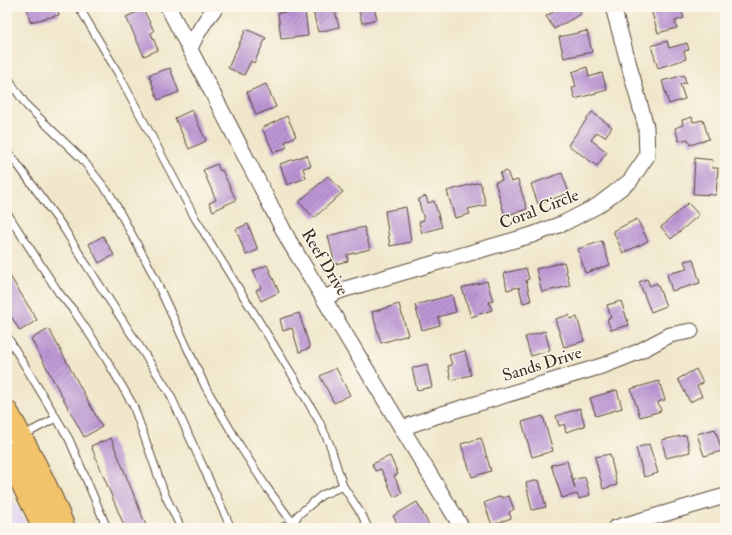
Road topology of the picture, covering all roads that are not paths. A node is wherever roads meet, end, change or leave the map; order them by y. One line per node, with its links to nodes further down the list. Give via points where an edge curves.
1 (79, 7): 17 (lane, via 118,73 195,218 318,421 330,445)
2 (168, 7): 5 (street, Reef Drive)
3 (216, 7): 5 (street, via 206,18)
4 (613, 7): 9 (street, Coral Circle, via 646,127 647,156 630,181 597,206 564,223 532,235 342,290)
5 (190, 48): 9 (street, Reef Drive, via 289,241)
6 (7, 75): 19 (lane, via 27,106 82,159 111,196 151,270 206,388 265,485)
7 (7, 150): 26 (lane, via 63,227 169,392)
8 (7, 212): 25 (lane, via 120,381 133,405 165,495)
9 (324, 298): 14 (street, Reef Drive)
10 (691, 331): 14 (street, Sands Drive, via 670,335 638,352 605,365)
11 (7, 336): 13 (lane)
12 (7, 412): 15 (main road)
13 (56, 418): 15 (lane); 24 (lane, via 79,460)
14 (402, 428): 30 (street, Reef Drive)
15 (14, 440): 23 (main road, via 55,505)
16 (7, 453): 22 (main road)
17 (344, 486): 19 (lane, via 322,496); 29 (lane)
18 (725, 496): 31 (street)
19 (294, 522): 27 (lane); 28 (lane)
20 (7, 524): 21 (lane)
21 (8, 528)
22 (43, 528)
23 (64, 528)
24 (107, 528)
25 (181, 528)
26 (231, 528)
27 (281, 528)
28 (301, 528)
29 (368, 528)
30 (462, 528)
31 (615, 528)

